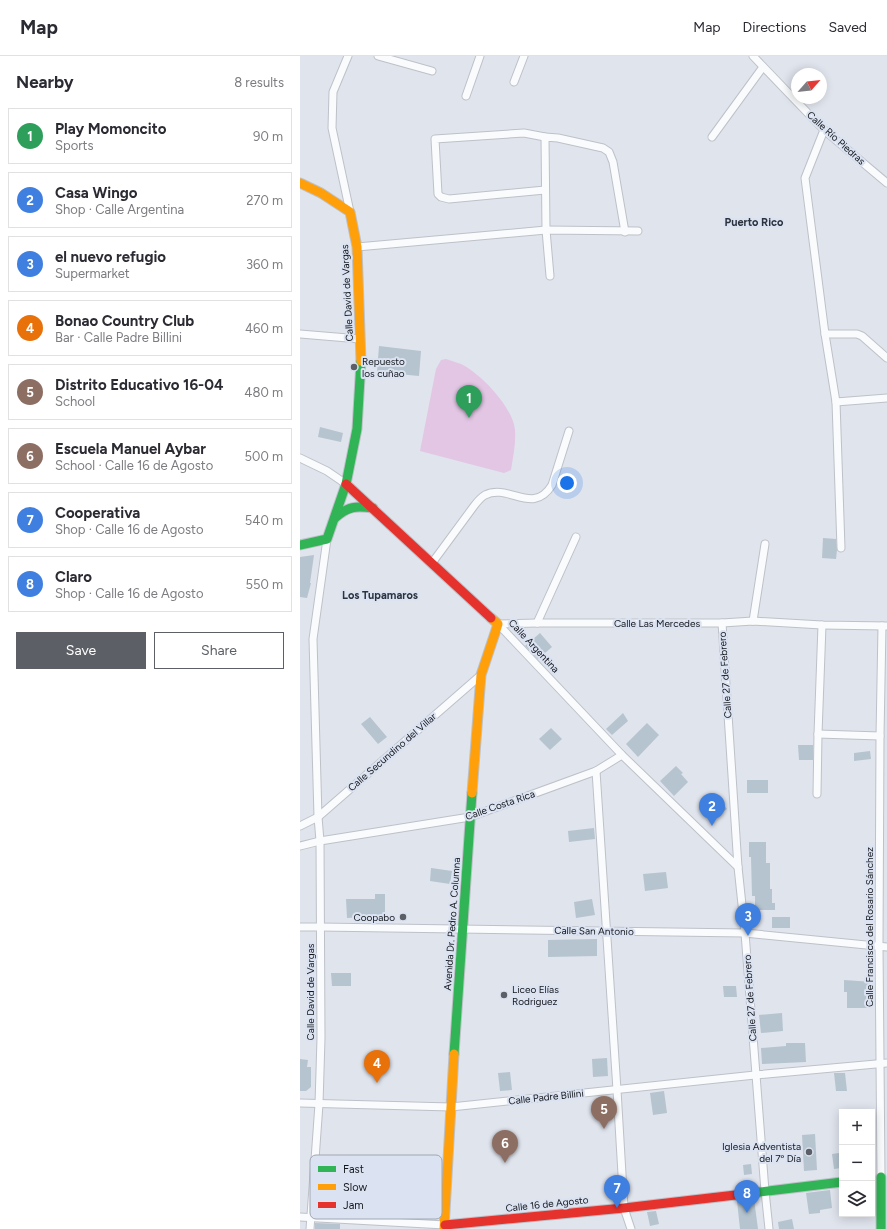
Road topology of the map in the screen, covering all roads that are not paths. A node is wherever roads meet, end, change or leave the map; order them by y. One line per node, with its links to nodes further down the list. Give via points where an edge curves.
1 (348, 56): 16 (street, Calle David de Vargas, via 333,92 332,128)
2 (378, 56): 7 (street)
3 (480, 56): 9 (street)
4 (524, 56): 8 (street)
5 (753, 56): 6 (street, Calle Río Piedras)
6 (763, 67): 10 (street, Calle Río Piedras); 12 (street)
7 (432, 71)
8 (514, 82)
9 (466, 96)
10 (824, 130): 14 (street, Calle Río Piedras); 23 (street, via 805,178)
11 (545, 137): 15 (street); 15 (street, via 524,132 435,139 435,146 438,194 441,197 449,199); 19 (street, via 603,148 609,152)
12 (712, 137)
13 (300, 183): 16 (main road)
14 (887, 183)
15 (546, 190): 17 (street)
16 (350, 212): 20 (main road, Calle David de Vargas)
17 (546, 230): 19 (street); 20 (street); 21 (street)
18 (638, 231): 19 (street)
19 (624, 232)
20 (357, 247): 24 (main road, Calle David de Vargas)
21 (550, 276)
22 (300, 334): 24 (street)
23 (825, 334): 25 (street, via 857,334); 27 (street)
24 (360, 338): 30 (main road, Calle David de Vargas, via 361,369 357,430)
25 (887, 358)
26 (887, 398): 27 (street)
27 (836, 402): 37 (street)
28 (569, 431): 38 (street, via 549,491 536,499 495,493 480,499)
29 (300, 458): 30 (street, Calle Argentina)
30 (346, 484): 31 (main road, Calle Argentina); 32 (main road, Calle David de Vargas)
31 (373, 508): 32 (main road, via 357,506 344,510); 38 (main road, Calle Argentina)
32 (335, 518): 34 (main road, Calle David de Vargas)
33 (576, 537): 40 (street)
34 (327, 539): 36 (main road); 51 (street, Calle David de Vargas, via 313,639)
35 (764, 544): 39 (street)
36 (300, 545)
37 (841, 548)
38 (432, 563): 41 (main road, Calle Argentina)
39 (753, 621): 42 (street, Calle Las Mercedes); 43 (street, Calle Las Mercedes)
40 (537, 622): 41 (street, Calle Las Mercedes); 42 (street, Calle Las Mercedes)
41 (498, 624): 45 (main road, Avenida Dr. Pedro A. Columna); 48 (street, Calle Argentina)
42 (722, 624): 56 (street, Calle 27 de Febrero)
43 (822, 625): 44 (street, Calle Las Mercedes); 46 (street)
44 (885, 626): 47 (street, Calle Francisco del Rosario Sánchez)
45 (481, 675): 51 (street, Calle Secundino del Villar); 52 (main road, Avenida Dr. Pedro A. Columna)
46 (818, 734): 47 (street); 50 (street)
47 (880, 736): 62 (street, Calle Francisco del Rosario Sánchez)
48 (622, 755): 49 (street, Calle Costa Rica); 56 (street, Calle Argentina)
49 (596, 771): 52 (street, Calle Costa Rica); 60 (street)
50 (817, 794)
51 (318, 816): 53 (street, Calle Secundino del Villar); 54 (street, Calle David de Vargas)
52 (470, 817): 54 (street, Calle Costa Rica); 59 (main road, Avenida Dr. Pedro A. Columna)
53 (300, 826)
54 (320, 841): 55 (street, Calle Costa Rica); 57 (street, Calle David de Vargas)
55 (300, 846)
56 (738, 867): 61 (street, Calle 27 de Febrero)
57 (320, 927): 58 (street, Calle San Antonio); 59 (street, Calle San Antonio); 68 (street, Calle David de Vargas)
58 (300, 928)
59 (463, 929): 60 (street, Calle San Antonio); 69 (main road, Avenida Dr. Pedro A. Columna)
60 (607, 931): 61 (street, Calle San Antonio); 66 (street)
61 (745, 933): 62 (street, Calle San Antonio); 65 (street, Calle 27 de Febrero)
62 (879, 946): 63 (street, Calle San Antonio); 64 (street, Calle Francisco del Rosario Sánchez)
63 (887, 947)
64 (884, 1063): 65 (street, Calle Padre Billini); 71 (street, Calle Francisco del Rosario Sánchez)
65 (756, 1075): 66 (street, Calle Padre Billini); 73 (street, Calle 27 de Febrero)
66 (618, 1090): 69 (street, Calle Padre Billini); 74 (street)
67 (300, 1103): 68 (street, Calle Padre Billini)
68 (319, 1104): 69 (street, Calle Padre Billini); 70 (street, Calle David de Vargas)
69 (451, 1107): 79 (main road, Avenida Dr. Pedro A. Columna)
70 (315, 1155)
71 (880, 1177): 83 (main road, Calle Francisco del Rosario Sánchez)
72 (839, 1182): 73 (main road, Calle 16 de Agosto)
73 (765, 1191): 74 (main road, Calle 16 de Agosto); 82 (street, Calle 27 de Febrero)
74 (624, 1208): 79 (main road, Calle 16 de Agosto); 81 (street)
75 (300, 1217): 76 (street, Calle 16 de Agosto)
76 (310, 1218)
77 (311, 1219): 80 (street, Calle David de Vargas)
78 (326, 1219): 79 (street, Calle 16 de Agosto)
79 (444, 1227)
80 (310, 1229)
81 (631, 1229)
82 (769, 1229)
83 (881, 1229)

